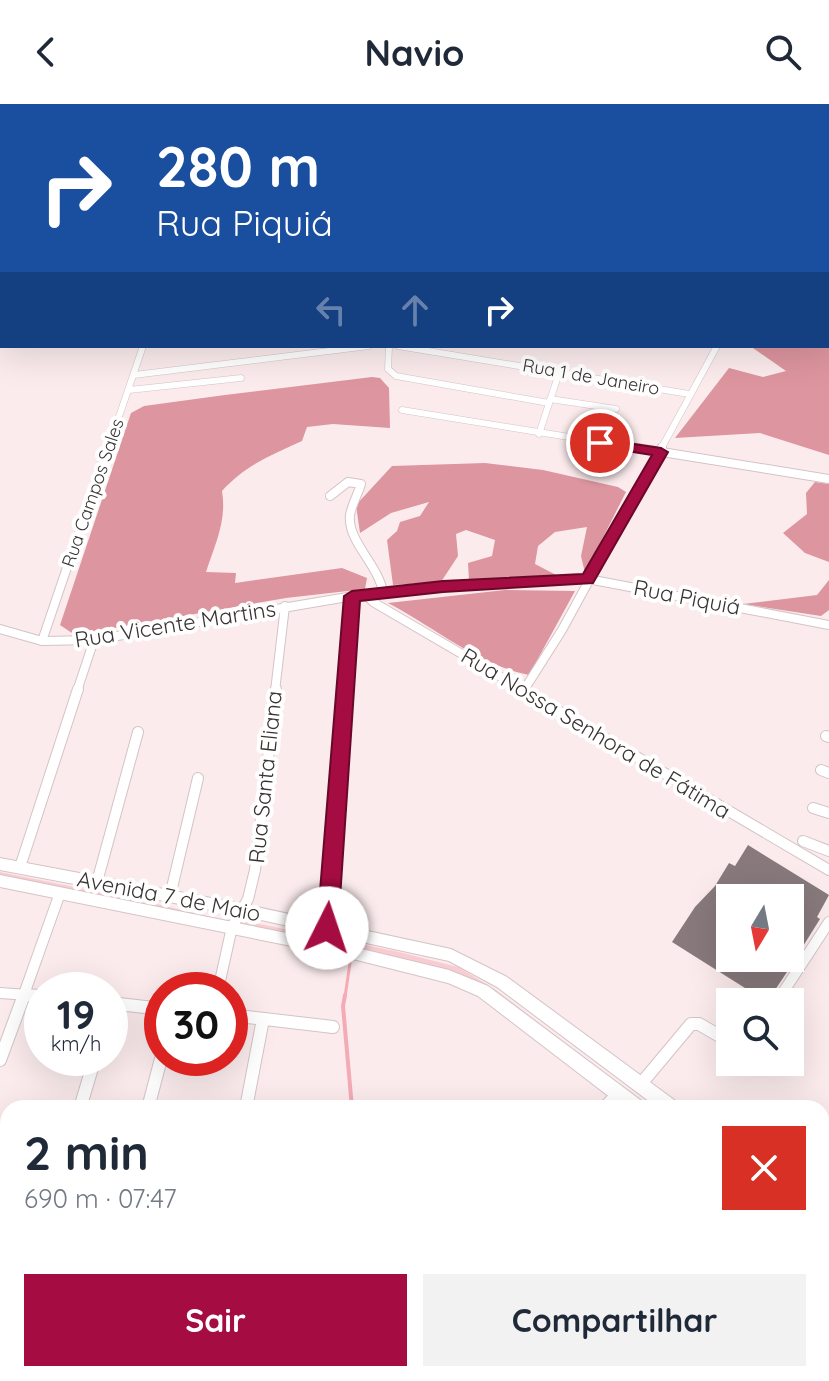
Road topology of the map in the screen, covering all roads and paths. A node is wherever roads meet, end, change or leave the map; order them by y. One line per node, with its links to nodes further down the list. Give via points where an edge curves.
1 (142, 348): 7 (street, Rua Campos Sales)
2 (353, 348): 7 (street)
3 (389, 348): 11 (street, via 388,369 396,376)
4 (412, 348): 6 (street, Rua 1 de Janeiro)
5 (716, 348): 10 (street)
6 (560, 370): 10 (street, Rua 1 de Janeiro); 11 (street)
7 (134, 375): 9 (street, Rua Campos Sales)
8 (241, 378): 9 (street)
9 (129, 390): 26 (street, Rua Campos Sales)
10 (689, 394): 15 (street)
11 (550, 401): 12 (street); 14 (street)
12 (616, 409)
13 (402, 410): 14 (street)
14 (539, 434): 15 (street)
15 (661, 452): 16 (street); 18 (street)
16 (829, 479)
17 (330, 496): 19 (street, via 348,482 361,484 350,512 352,534 379,570)
18 (588, 579): 19 (street, Rua Piquiá); 23 (street, Rua Piquiá); 27 (street)
19 (383, 592): 20 (street, Rua Piquiá)
20 (365, 594): 21 (street, Rua Piquiá); 27 (street, Rua Nossa Senhora de Fátima)
21 (352, 596): 22 (street, Rua Vicente Martins); 44 (street)
22 (285, 606): 25 (street, Rua Vicente Martins); 41 (street, Rua Santa Eliana, via 255,870)
23 (829, 625)
24 (0, 629): 26 (street, Rua Vicente Martins)
25 (94, 640): 26 (street, Rua Vicente Martins); 35 (street)
26 (42, 641)
27 (524, 690): 36 (street, Rua Nossa Senhora de Fátima)
28 (138, 732): 38 (street)
29 (198, 778): 40 (street)
30 (813, 808): 31 (street)
31 (829, 813)
32 (803, 841): 33 (street)
33 (829, 851)
34 (0, 864): 35 (main road, Avenida 7 de Maio)
35 (20, 867): 38 (main road, Avenida 7 de Maio)
36 (829, 870)
37 (0, 881): 39 (main road, Avenida 7 de Maio)
38 (97, 882): 40 (main road, Avenida 7 de Maio)
39 (60, 893): 43 (main road, Avenida 7 de Maio); 45 (street)
40 (170, 896): 41 (main road, Avenida 7 de Maio)
41 (243, 910): 43 (street, Rua Santa Eliana); 44 (main road, Avenida 7 de Maio)
42 (829, 922): 47 (street)
43 (232, 927): 46 (street, Rua Santa Eliana); 59 (main road, Avenida 7 de Maio, via 464,981)
44 (327, 928): 58 (main road, Avenida 7 de Maio, via 472,964)
45 (33, 972)
46 (222, 972)
47 (785, 988)
48 (0, 993): 49 (street)
49 (24, 994)
50 (24, 997): 55 (street)
51 (248, 1017): 52 (street)
52 (263, 1019): 53 (street); 62 (street)
53 (333, 1027)
54 (716, 1034): 58 (street, via 691,1024)
55 (0, 1060)
56 (90, 1076): 60 (street)
57 (156, 1076): 61 (street)
58 (640, 1085): 65 (main road, Avenida 7 de Maio)
59 (618, 1094): 63 (street); 64 (main road, Avenida 7 de Maio)
60 (82, 1100)
61 (150, 1100)
62 (248, 1100)
63 (612, 1100)
64 (626, 1100)
65 (660, 1100)

